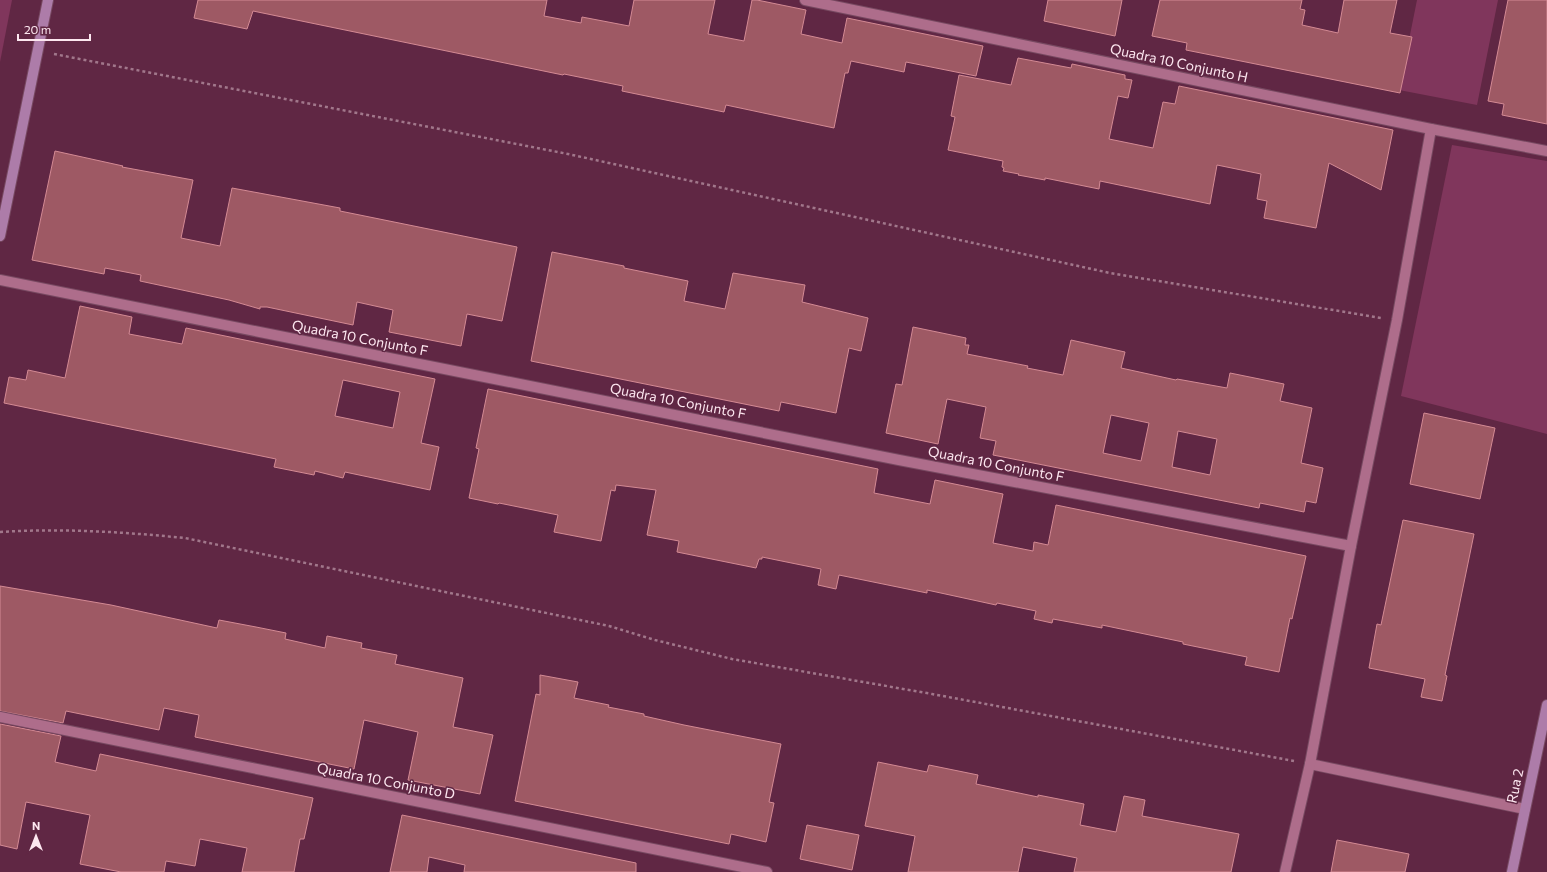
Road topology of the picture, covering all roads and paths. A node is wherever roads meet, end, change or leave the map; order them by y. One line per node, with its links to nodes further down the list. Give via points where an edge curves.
1 (48, 0): 3 (street)
2 (805, 0): 4 (street, Quadra 10 Conjunto H)
3 (38, 51): 6 (street); 8 (path, via 568,154 1110,273)
4 (1431, 129): 5 (street, Quadra 10 Conjunto H); 8 (street)
5 (1547, 151)
6 (0, 236)
7 (0, 280): 10 (street, Quadra 10 Conjunto F, via 892,458)
8 (1397, 320): 10 (street)
9 (0, 532): 13 (path, via 122,532 185,538 609,626 732,659)
10 (1351, 546): 13 (street)
11 (1547, 705): 14 (street, Rua 2)
12 (0, 717): 15 (street, Quadra 10 Conjunto D)
13 (1310, 764): 14 (street); 16 (street)
14 (1525, 809): 17 (street, Rua 2)
15 (767, 872)
16 (1285, 872)
17 (1512, 872)

